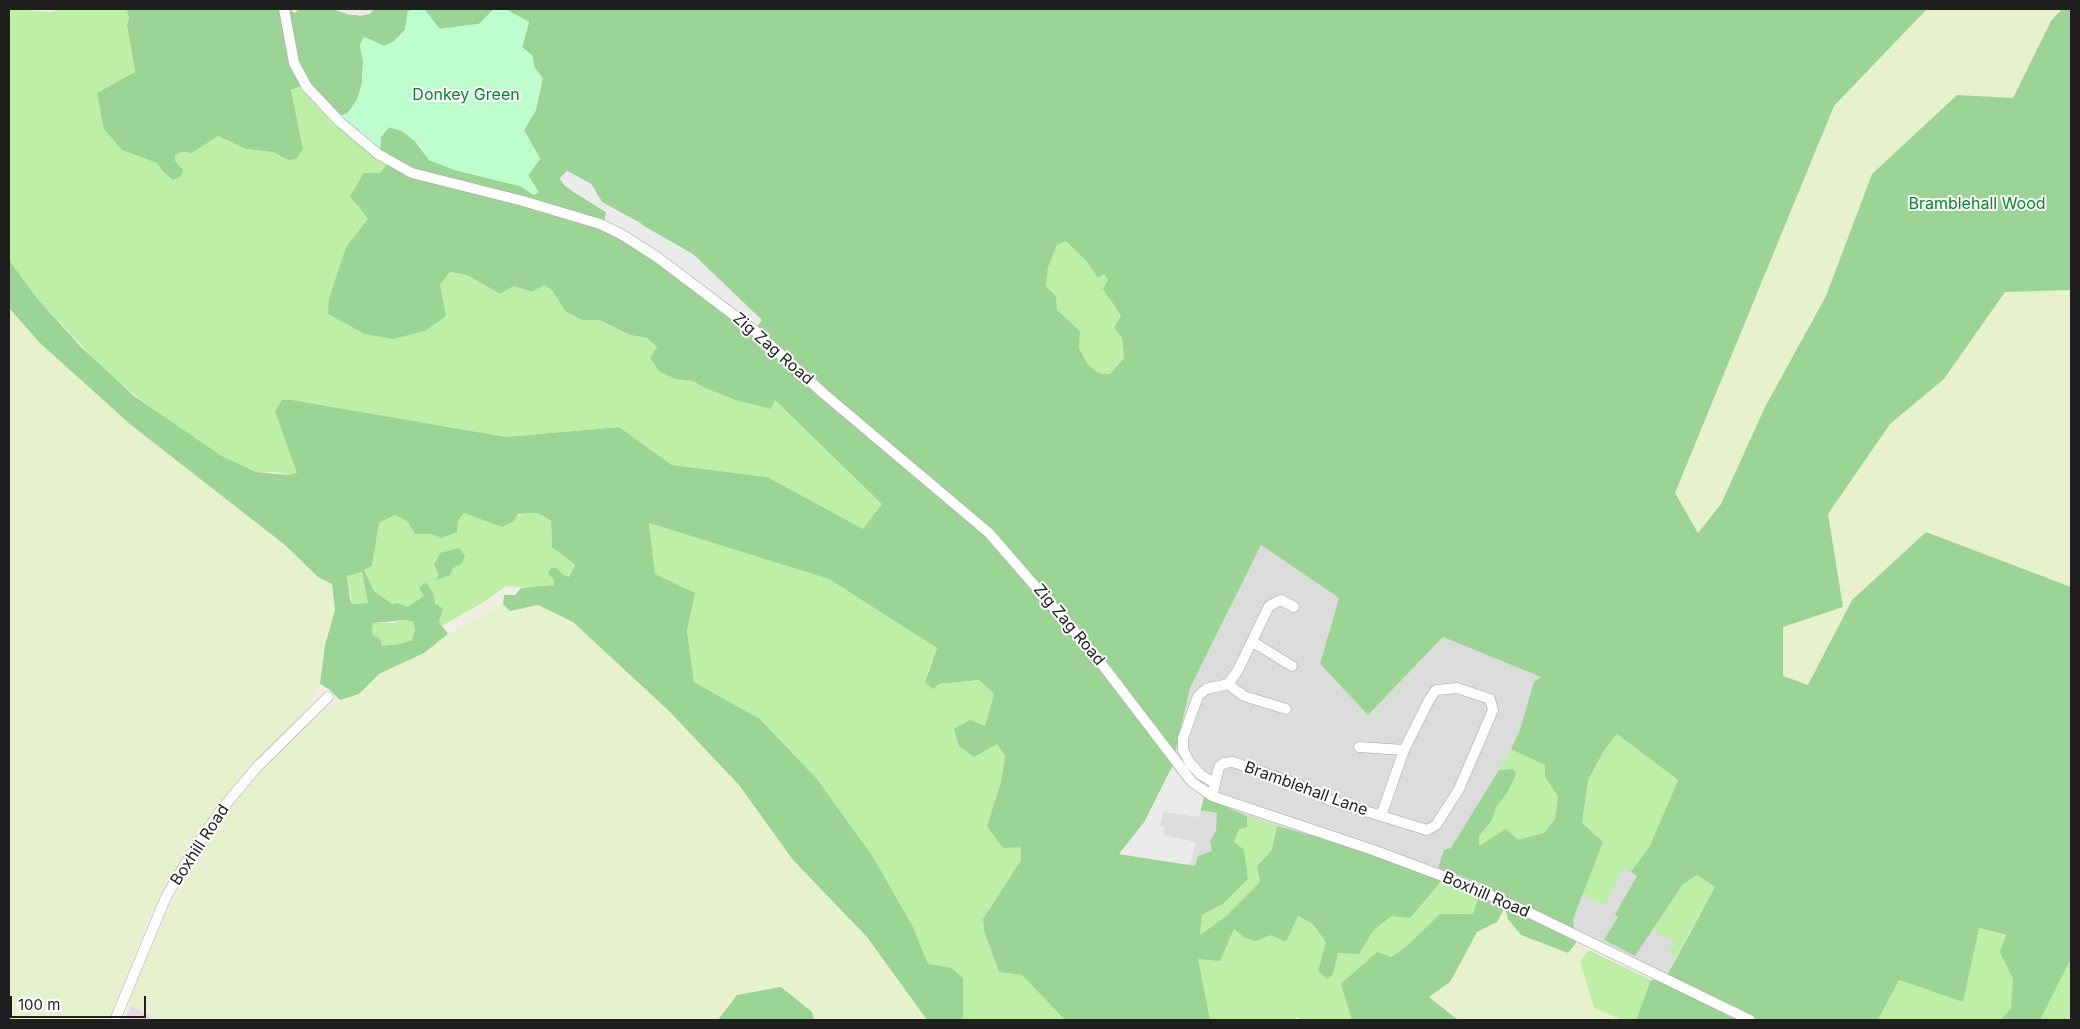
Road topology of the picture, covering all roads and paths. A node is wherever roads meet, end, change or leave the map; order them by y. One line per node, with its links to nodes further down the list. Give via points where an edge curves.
1 (284, 9): 11 (street, Zig Zag Road, via 294,63 307,88 378,154 412,173 565,212 607,227 673,268 755,331 1011,555 1094,654 1185,774)
2 (1294, 606): 3 (street, via 1281,600 1269,606)
3 (1252, 642): 4 (street); 5 (street)
4 (1292, 666)
5 (1228, 684): 7 (street, via 1244,696); 10 (street, via 1206,689 1198,696 1183,738 1183,750 1190,763)
6 (328, 697): 13 (street, Boxhill Road, via 257,767 221,810 191,854 166,897)
7 (1286, 709)
8 (1359, 747): 9 (street)
9 (1404, 750): 12 (street, Bramblehall Lane); 12 (street, Bramblehall Lane, via 1436,690 1457,688 1490,698 1493,710 1476,752 1459,789 1436,825 1427,830)
10 (1215, 783): 11 (street); 12 (street, Bramblehall Lane, via 1219,767 1233,762 1297,784 1329,800)
11 (1212, 796): 14 (street, Boxhill Road, via 1464,884)
12 (1381, 816)
13 (115, 1020)
14 (1750, 1020)

